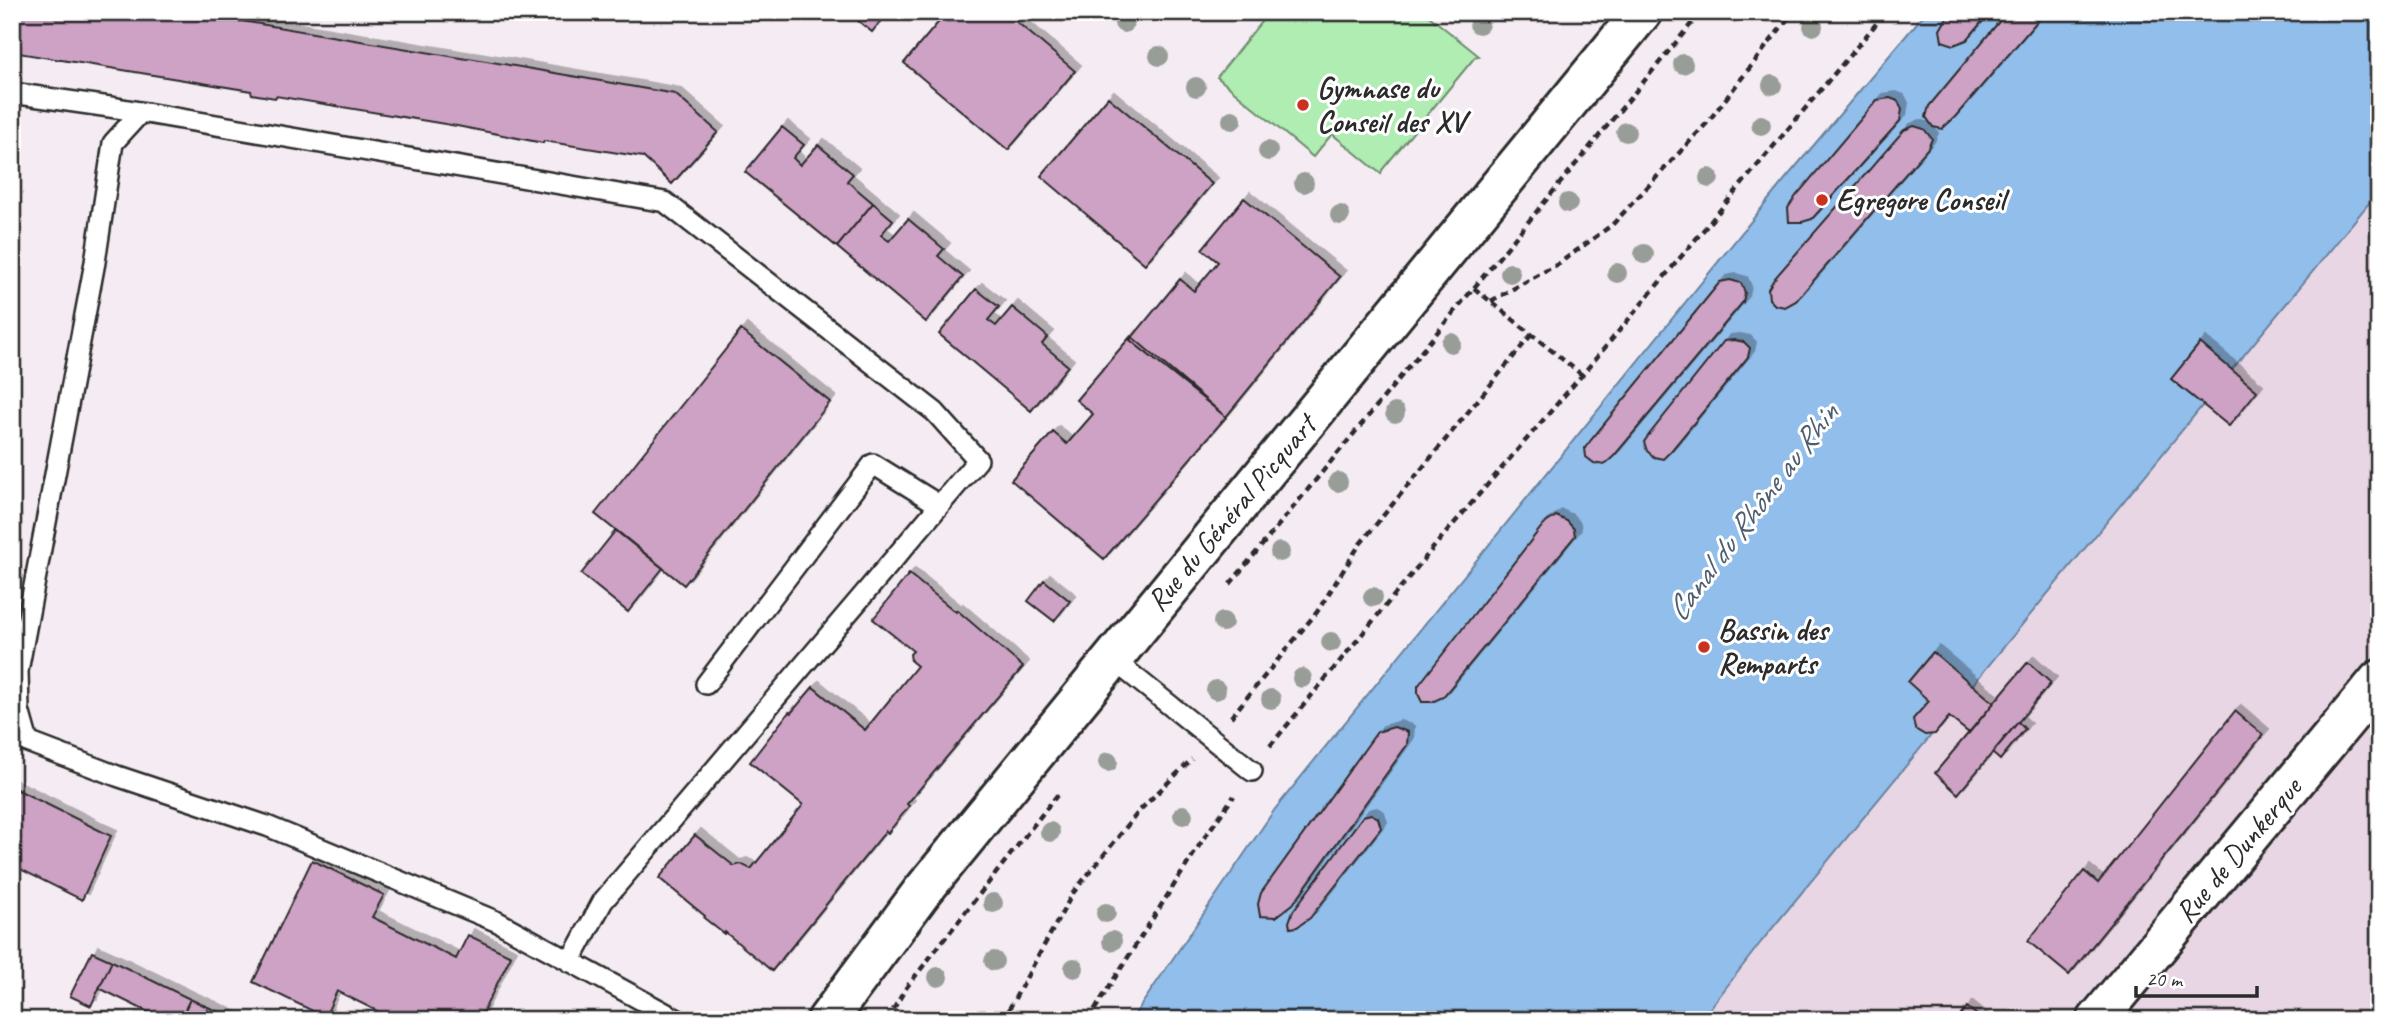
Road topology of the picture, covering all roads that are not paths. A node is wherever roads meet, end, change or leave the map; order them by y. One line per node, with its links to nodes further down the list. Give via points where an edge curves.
1 (1642, 12): 5 (main road, Rue du Général Picquart)
2 (12, 93): 3 (lane)
3 (141, 112): 4 (lane, via 665,202 935,412 978,460); 8 (lane, via 113,143 18,671)
4 (939, 505): 7 (lane, via 873,464); 10 (lane, via 603,901)
5 (1111, 658): 9 (lane); 12 (main road, Rue du Général Picquart, via 920,893)
6 (2379, 680): 13 (main road, Rue de Dunkerque)
7 (706, 684)
8 (20, 739): 10 (lane, via 267,826 498,922)
9 (1252, 771)
10 (570, 962): 11 (lane)
11 (678, 1020)
12 (827, 1020)
13 (2097, 1020)

